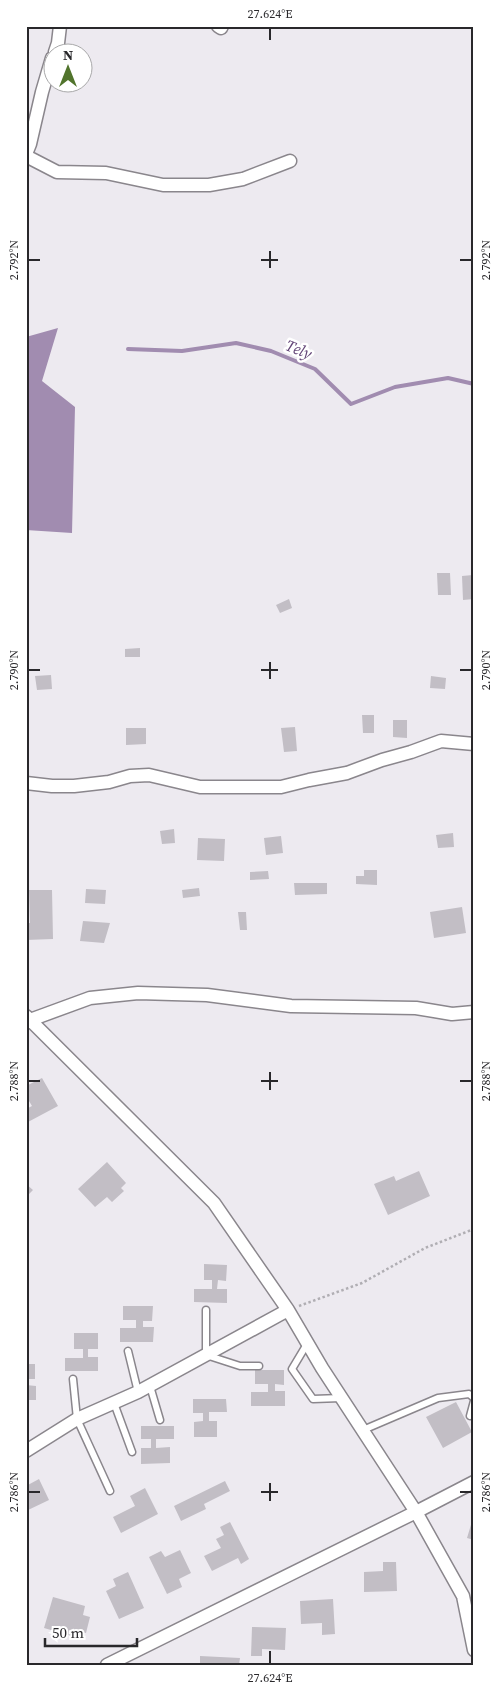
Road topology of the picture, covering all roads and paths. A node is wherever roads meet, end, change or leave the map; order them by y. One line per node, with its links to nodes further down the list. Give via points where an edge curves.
1 (60, 26): 4 (street)
2 (218, 26): 3 (street)
3 (222, 26)
4 (58, 42)
5 (42, 92): 6 (street)
6 (26, 155): 7 (street, via 57,172 106,173 163,185 209,185 243,179)
7 (290, 162)
8 (474, 744): 9 (street, via 441,742 347,774 281,788 200,788 149,775 74,786)
9 (26, 784)
10 (474, 1012): 11 (street, via 452,1014 416,1008 291,1006 207,995 138,993 90,998)
11 (28, 1020): 14 (street, via 214,1202)
12 (474, 1230): 14 (path, via 425,1248 362,1283)
13 (206, 1310): 17 (lane)
14 (288, 1310): 15 (street); 17 (street)
15 (308, 1343): 22 (street); 22 (lane, via 292,1370 313,1399)
16 (128, 1351): 21 (lane)
17 (206, 1355): 18 (lane, via 240,1366); 20 (street)
18 (259, 1366)
19 (73, 1378): 26 (lane)
20 (150, 1386): 21 (street); 27 (lane)
21 (138, 1392): 24 (street)
22 (342, 1398): 28 (street)
23 (474, 1400): 25 (lane); 28 (lane, via 469,1394 438,1398)
24 (114, 1403): 26 (street); 30 (lane)
25 (470, 1416)
26 (77, 1419): 29 (street); 32 (lane)
27 (160, 1420)
28 (363, 1430): 33 (street)
29 (26, 1451)
30 (132, 1452)
31 (474, 1482): 33 (street)
32 (110, 1491)
33 (416, 1512): 34 (street, via 463,1596); 35 (street)
34 (474, 1650)
35 (107, 1665)

